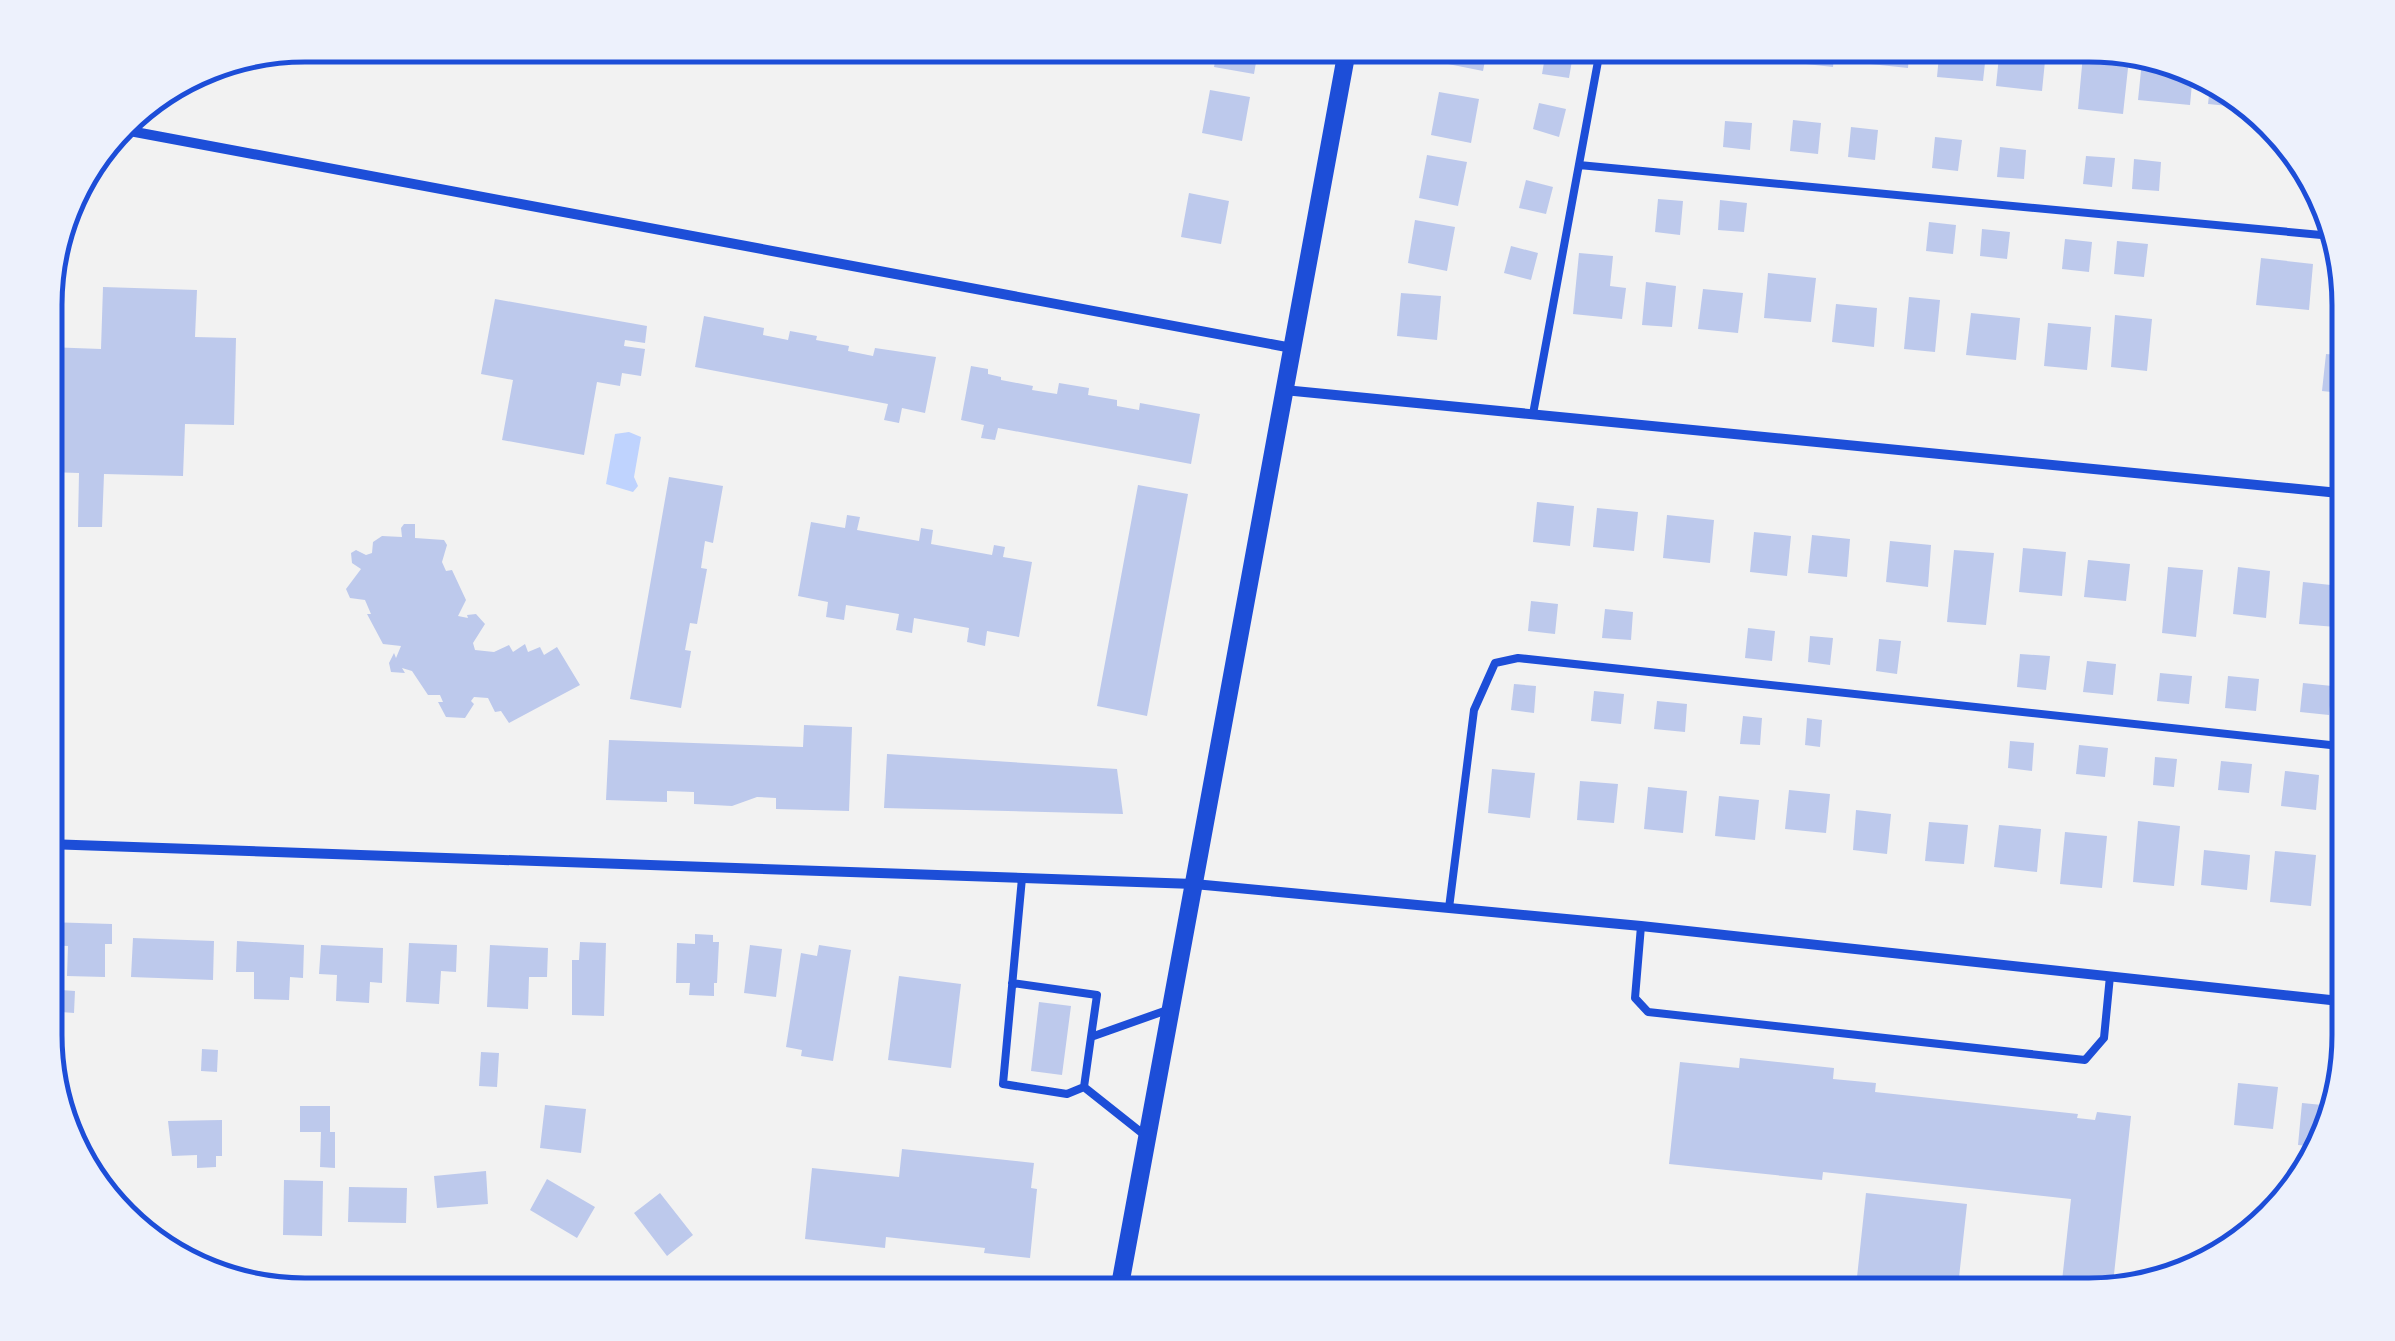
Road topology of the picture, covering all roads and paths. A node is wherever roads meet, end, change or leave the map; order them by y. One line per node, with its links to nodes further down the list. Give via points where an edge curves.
1 (1345, 62): 6 (street)
2 (1597, 62): 4 (lane)
3 (136, 132): 6 (street)
4 (1579, 165): 5 (lane); 8 (lane)
5 (2322, 235)
6 (1292, 348): 7 (street)
7 (1284, 390): 8 (street); 13 (street)
8 (1533, 414): 9 (street)
9 (2332, 492)
10 (2332, 745): 14 (lane, via 1518,658 1495,664 1474,710)
11 (62, 845): 12 (street)
12 (1022, 878): 13 (street); 17 (lane)
13 (1194, 884): 14 (street); 19 (street)
14 (1449, 908): 15 (street)
15 (1642, 926): 16 (street); 16 (lane, via 1634,998 1648,1012 2086,1060 2104,1038)
16 (2110, 976): 18 (street)
17 (1012, 983): 20 (lane, via 1097,996); 21 (lane, via 1003,1084 1067,1094)
18 (2332, 1000)
19 (1170, 1009): 20 (lane); 22 (street)
20 (1091, 1036): 21 (lane)
21 (1084, 1087): 22 (lane)
22 (1147, 1137): 23 (street)
23 (1121, 1278)

